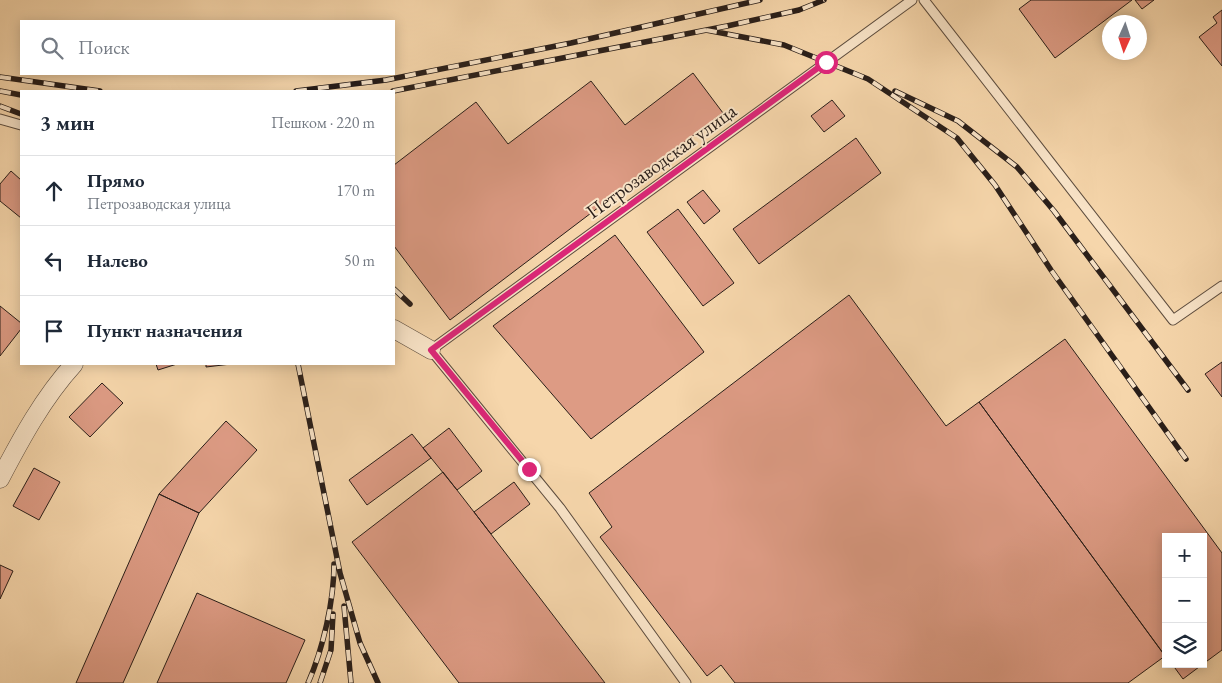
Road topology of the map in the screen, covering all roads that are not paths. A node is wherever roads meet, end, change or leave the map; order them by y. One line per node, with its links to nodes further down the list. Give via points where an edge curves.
1 (912, 0): 7 (lane, Петрозаводская улица)
2 (924, 0): 5 (lane, via 1173,320)
3 (0, 119): 4 (lane)
4 (20, 125)
5 (1222, 286)
6 (395, 330): 7 (street)
7 (431, 350): 10 (lane, via 560,508)
8 (73, 365): 9 (street, via 28,426)
9 (0, 479)
10 (686, 683)

